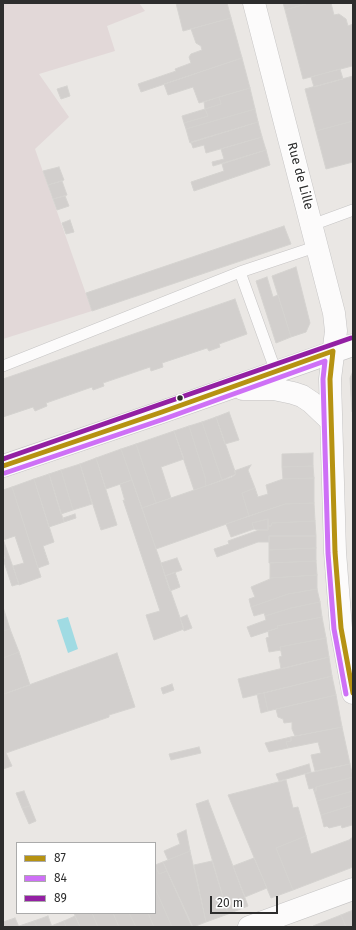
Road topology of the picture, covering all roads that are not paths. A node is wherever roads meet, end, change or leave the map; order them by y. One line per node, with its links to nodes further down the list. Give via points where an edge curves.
1 (254, 3): 3 (main road, Rue de Lille)
2 (353, 210): 3 (lane)
3 (312, 225): 4 (main road, Rue de Lille)
4 (318, 246): 5 (lane); 6 (main road, Rue de Lille, via 336,331)
5 (240, 272): 7 (lane); 8 (lane)
6 (343, 348): 8 (main road); 10 (main road, Rue de Lille, via 330,379)
7 (3, 366)
8 (276, 372): 9 (main road)
9 (226, 389): 10 (main road, via 290,391 312,402); 11 (main road)
10 (332, 421): 12 (main road, Rue de Lille, via 341,628)
11 (3, 466)
12 (353, 693)
13 (353, 889): 14 (main road)
14 (249, 927)

